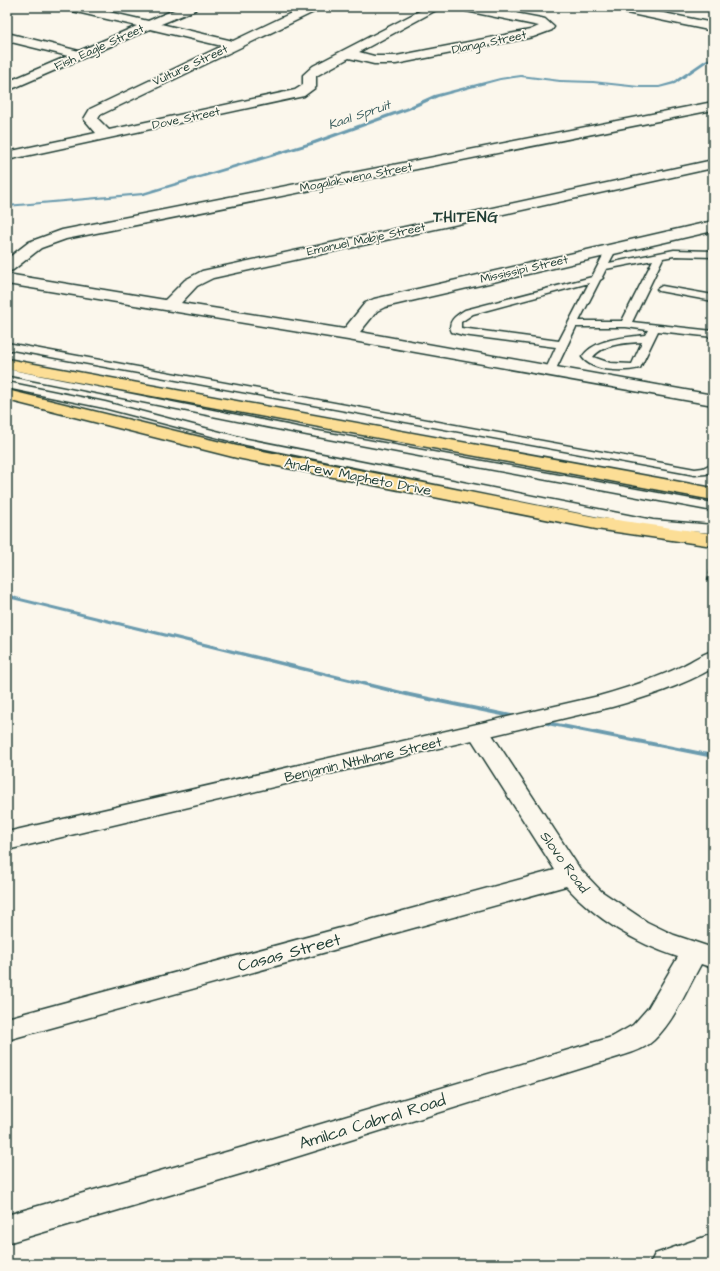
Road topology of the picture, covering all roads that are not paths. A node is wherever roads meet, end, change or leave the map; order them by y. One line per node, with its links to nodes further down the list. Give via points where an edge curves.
1 (72, 7): 7 (street)
2 (191, 7): 7 (street, Fish Eagle Street)
3 (314, 7): 10 (street, Vulture Street)
4 (436, 7): 11 (street, Dove Street)
5 (466, 7): 11 (street, Dlanga Street, via 540,22 548,27 526,34 396,60 374,60)
6 (617, 7): 8 (street)
7 (148, 25): 10 (street); 12 (street, Fish Eagle Street)
8 (713, 27)
9 (7, 37): 12 (street)
10 (233, 45): 15 (street, Vulture Street, via 95,112 91,119)
11 (347, 53): 15 (street, Dove Street, via 313,72 308,88 291,96)
12 (80, 55): 13 (street, Fish Eagle Street)
13 (7, 87)
14 (713, 106): 22 (street, Mogalakwena Street, via 62,235 36,245)
15 (106, 135): 16 (street, Dove Street)
16 (7, 156)
17 (713, 164): 28 (street, Emanuel Mabje Street, via 217,272 191,282)
18 (713, 226): 19 (street, Mississipi Street)
19 (612, 248): 23 (lane); 33 (street, Mississipi Street, via 380,303 371,307)
20 (713, 254): 21 (lane)
21 (660, 255): 23 (lane); 30 (lane)
22 (7, 267)
23 (603, 267): 24 (lane)
24 (598, 278): 29 (lane); 36 (lane, via 469,312 454,325 456,330 463,332)
25 (7, 279): 28 (street)
26 (662, 289): 27 (lane)
27 (713, 298)
28 (170, 305): 33 (street)
29 (572, 324): 30 (lane); 36 (lane)
30 (626, 324): 31 (lane)
31 (654, 328): 32 (lane); 34 (lane)
32 (713, 334)
33 (348, 335): 38 (street)
34 (650, 338): 34 (lane, via 636,366 617,367 591,362 587,357 604,345)
35 (7, 346): 43 (lane, via 696,472 706,471)
36 (562, 346): 38 (lane)
37 (7, 364): 44 (main road)
38 (550, 371): 42 (street)
39 (7, 372): 45 (lane, via 306,432)
40 (7, 385): 46 (lane, via 105,405 254,443 652,524)
41 (7, 395): 47 (main road, Andrew Mapheto Drive, via 112,419 184,441 237,452 596,523)
42 (713, 400)
43 (713, 466)
44 (713, 494)
45 (713, 507)
46 (713, 529)
47 (713, 540)
48 (713, 658): 49 (street, Benjamin Nthlhane Street, via 652,688)
49 (485, 731): 50 (street, Benjamin Nthlhane Street); 51 (street, Slovo Road)
50 (7, 841)
51 (571, 875): 52 (street, Slovo Road, via 592,898 638,929 664,942); 53 (street, Casas Street)
52 (704, 956): 54 (street, Amilca Cabral Road, via 644,1033 621,1045)
53 (7, 1029)
54 (7, 1229)
55 (713, 1248): 56 (street)
56 (666, 1264)

